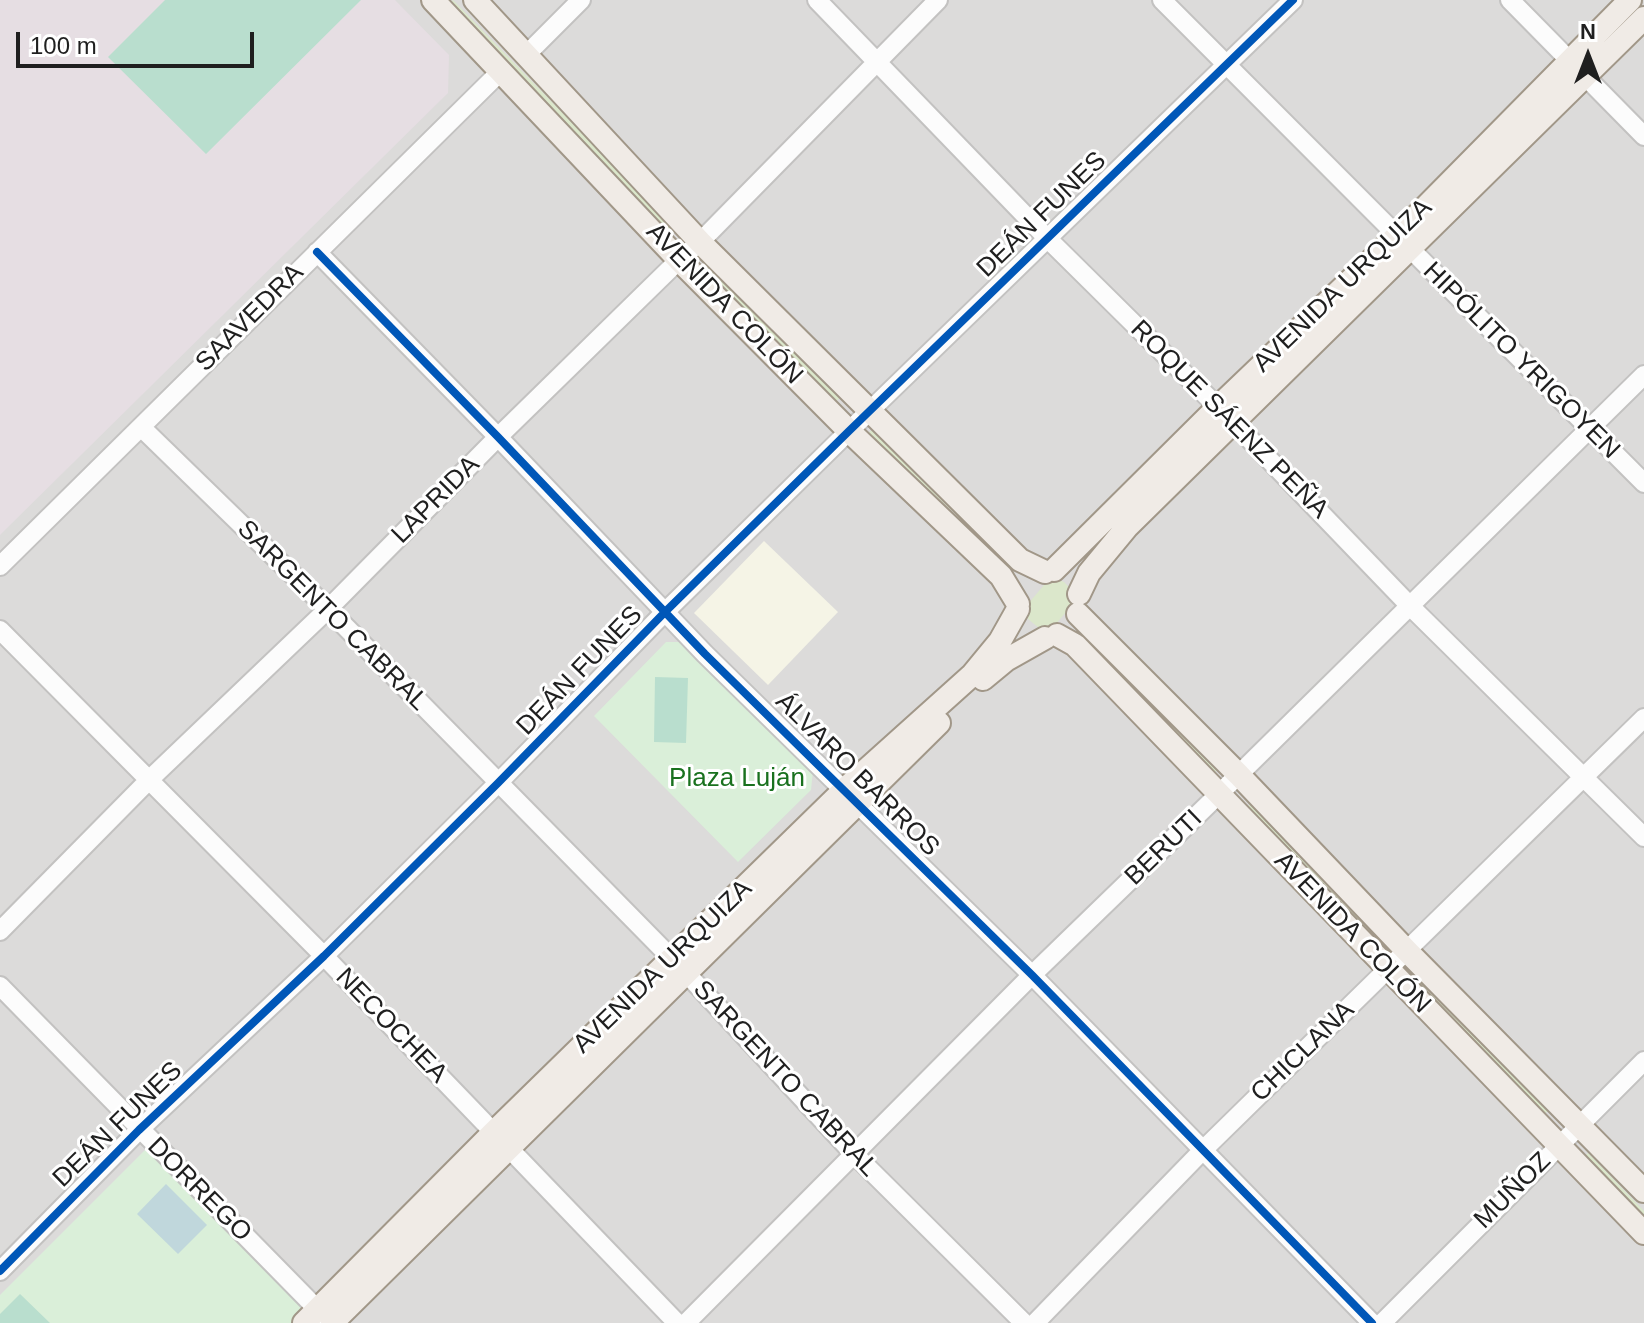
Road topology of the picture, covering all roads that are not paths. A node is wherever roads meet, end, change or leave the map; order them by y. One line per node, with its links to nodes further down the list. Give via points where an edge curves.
1 (433, 0): 15 (main road, AVENIDA COLÓN)
2 (475, 0): 11 (main road, AVENIDA COLÓN)
3 (581, 0): 11 (street)
4 (817, 0): 12 (street, ROQUE SÁENZ PEÑA)
5 (938, 0): 12 (street, LAPRIDA)
6 (1162, 0): 13 (street, HIPÓLITO YRIGOYEN)
7 (1293, 0): 13 (street, DEÁN FUNES)
8 (1510, 0): 14 (street)
9 (1630, 0): 14 (main road, AVENIDA URQUIZA)
10 (1644, 18): 14 (main road, AVENIDA URQUIZA)
11 (526, 55): 18 (main road, AVENIDA COLÓN)
12 (877, 61): 17 (street, ROQUE SÁENZ PEÑA); 18 (street, LAPRIDA)
13 (1227, 67): 17 (street, DEÁN FUNES); 19 (street, HIPÓLITO YRIGOYEN)
14 (1578, 68): 16 (street); 19 (main road, AVENIDA URQUIZA)
15 (501, 71): 20 (street, SAAVEDRA); 21 (main road, AVENIDA COLÓN)
16 (1644, 136)
17 (1046, 237): 23 (street, ROQUE SÁENZ PEÑA); 24 (street, DEÁN FUNES)
18 (700, 242): 21 (street, LAPRIDA); 24 (main road, AVENIDA COLÓN)
19 (1403, 244): 23 (main road, AVENIDA URQUIZA); 25 (main road, AVENIDA URQUIZA); 27 (street, HIPÓLITO YRIGOYEN)
20 (317, 252): 26 (street, SAAVEDRA); 29 (street, ÁLVARO BARROS)
21 (679, 260): 28 (main road, AVENIDA COLÓN); 29 (street, LAPRIDA)
22 (1644, 375): 27 (street, BERUTI)
23 (1218, 407): 25 (street, ROQUE SÁENZ PEÑA); 32 (main road, AVENIDA URQUIZA)
24 (870, 411): 28 (street, DEÁN FUNES); 32 (main road, AVENIDA COLÓN, via 1020,560)
25 (1234, 423): 33 (main road, AVENIDA URQUIZA, via 1127,527 1089,573); 35 (street, ROQUE SÁENZ PEÑA)
26 (141, 427): 31 (street, SAAVEDRA); 36 (street, SARGENTO CABRAL)
27 (1591, 429): 30 (street, HIPÓLITO YRIGOYEN); 35 (street, BERUTI)
28 (849, 431): 34 (main road, AVENIDA COLÓN, via 1001,576); 37 (street, DEÁN FUNES)
29 (498, 437): 36 (street, LAPRIDA); 37 (street, ÁLVARO BARROS)
30 (1644, 483)
31 (0, 566)
32 (1050, 571): 33 (main road, via 1072,575); 34 (main road, via 1024,591)
33 (1079, 604): 39 (main road, via 1070,627); 41 (main road, AVENIDA COLÓN)
34 (1018, 606): 39 (main road, via 1025,628); 46 (main road, AVENIDA URQUIZA, via 1000,641 972,675)
35 (1410, 606): 41 (street, BERUTI); 43 (street, ROQUE SÁENZ PEÑA)
36 (328, 609): 42 (street, LAPRIDA); 44 (street, SARGENTO CABRAL)
37 (665, 612): 44 (street, DEÁN FUNES); 46 (street, ÁLVARO BARROS)
38 (0, 630): 42 (street, NECOCHEA)
39 (1051, 636): 45 (main road, AVENIDA COLÓN, via 1075,645); 46 (main road, AVENIDA URQUIZA, via 994,668)
40 (1644, 718): 43 (street, CHICLANA)
41 (1239, 775): 45 (street, BERUTI); 49 (main road, AVENIDA COLÓN)
42 (150, 779): 48 (street, LAPRIDA); 50 (street, NECOCHEA)
43 (1584, 779): 47 (street, ROQUE SÁENZ PEÑA); 49 (street, CHICLANA)
44 (498, 783): 50 (street, DEÁN FUNES); 51 (street, SARGENTO CABRAL)
45 (1219, 794): 52 (main road, AVENIDA COLÓN); 53 (street, BERUTI)
46 (852, 796): 51 (main road, AVENIDA URQUIZA); 53 (street, ÁLVARO BARROS)
47 (1644, 837)
48 (0, 931)
49 (1407, 951): 52 (street, CHICLANA); 56 (main road, AVENIDA COLÓN)
50 (324, 956): 57 (street, DEÁN FUNES); 58 (street, NECOCHEA)
51 (679, 967): 58 (main road, AVENIDA URQUIZA); 61 (street, SARGENTO CABRAL)
52 (1388, 970): 59 (main road, AVENIDA COLÓN); 60 (street, CHICLANA)
53 (1032, 975): 60 (street, ÁLVARO BARROS); 61 (street, BERUTI)
54 (0, 986): 57 (street, DORREGO)
55 (1644, 1061): 56 (street, MUÑOZ)
56 (1580, 1124): 59 (street, MUÑOZ); 62 (main road, AVENIDA COLÓN)
57 (139, 1130): 64 (street, DEÁN FUNES); 65 (street, DORREGO)
58 (501, 1140): 65 (main road, AVENIDA URQUIZA); 66 (street, NECOCHEA)
59 (1558, 1146): 63 (main road, AVENIDA COLÓN); 71 (street, MUÑOZ)
60 (1202, 1151): 69 (street, CHICLANA); 70 (street, ÁLVARO BARROS)
61 (853, 1153): 67 (street, BERUTI); 68 (street, SARGENTO CABRAL)
62 (1644, 1191)
63 (1644, 1233)
64 (0, 1271)
65 (317, 1319)
66 (677, 1323)
67 (686, 1323)
68 (1024, 1323)
69 (1035, 1323)
70 (1372, 1323)
71 (1382, 1323)

